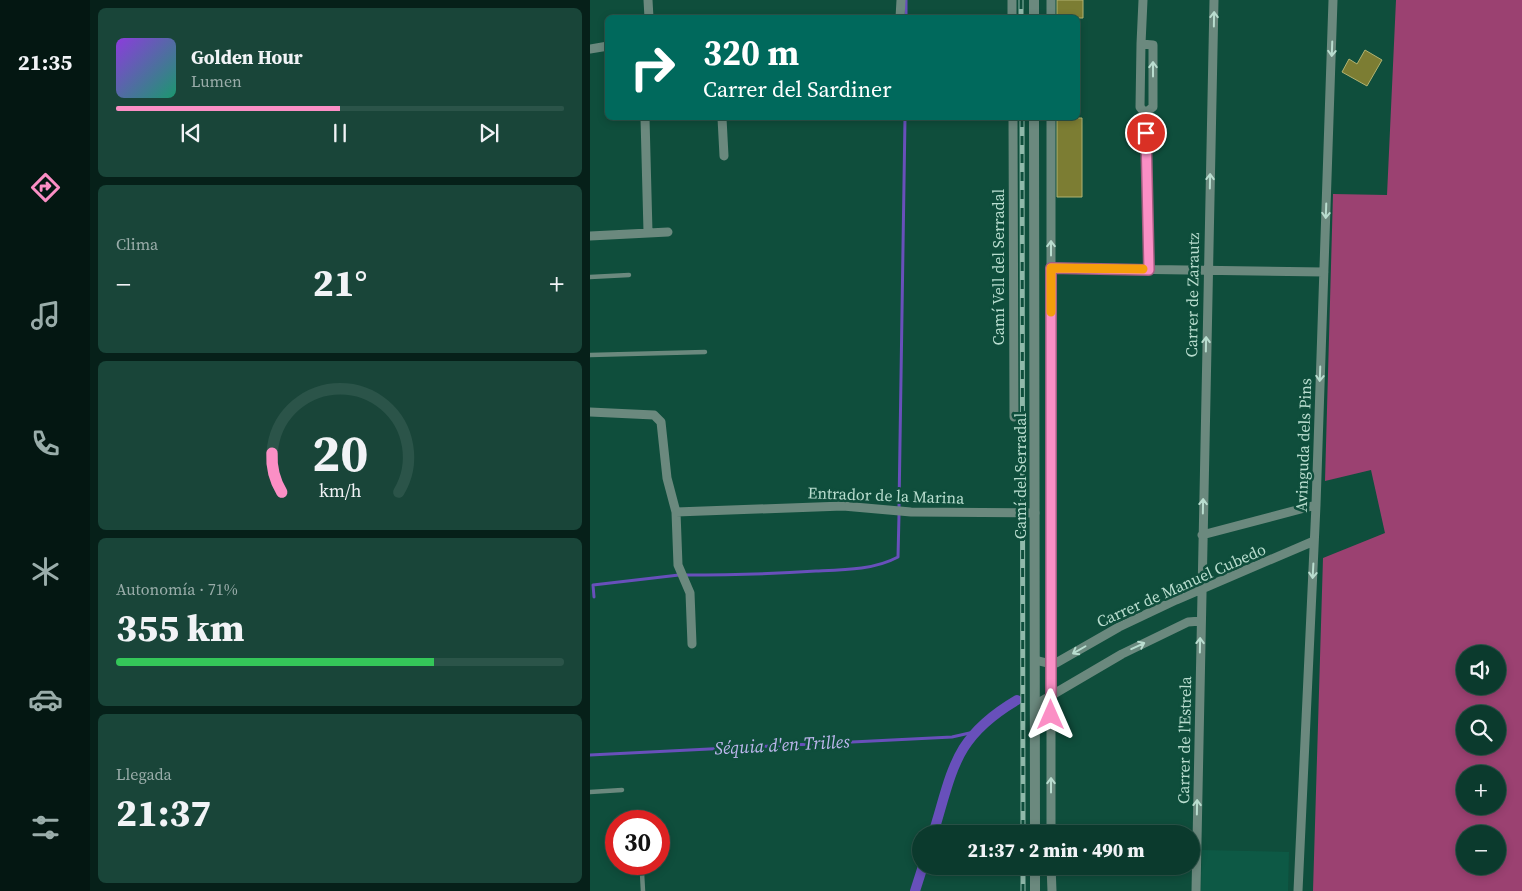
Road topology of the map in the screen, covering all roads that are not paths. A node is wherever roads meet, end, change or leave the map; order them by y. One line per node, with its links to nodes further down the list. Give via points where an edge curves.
1 (648, 0): 9 (street)
2 (901, 0): 10 (street)
3 (1012, 0): 11 (street)
4 (1034, 0): 12 (street)
5 (1051, 0): 13 (street)
6 (1142, 0): 26 (street, via 1141,44 1153,45 1154,107 1145,113)
7 (1214, 0): 27 (street, Carrer de Zarautz, one-way to 7)
8 (1333, 0): 28 (street, Avinguda dels Pins, one-way to 28)
9 (649, 15)
10 (900, 15)
11 (1012, 15)
12 (1034, 15)
13 (1051, 15)
14 (605, 46): 15 (street)
15 (590, 49)
16 (645, 120): 22 (street)
17 (722, 120): 21 (street)
18 (1012, 120): 34 (street, Camí Vell del Serradal)
19 (1034, 120): 37 (street, Camí del Serradal)
20 (1051, 120): 25 (street, Camí del Serradal, one-way to 20)
21 (724, 156)
22 (648, 232): 23 (street); 24 (street)
23 (668, 232)
24 (590, 236)
25 (1051, 268): 26 (street); 44 (street, Camí del Serradal)
26 (1149, 270): 27 (street)
27 (1208, 270): 28 (street); 38 (street, Carrer de Zarautz, one-way to 27)
28 (1324, 272): 35 (street, Avinguda dels Pins, one-way to 35)
29 (629, 276): 30 (lane)
30 (590, 277)
31 (705, 352): 32 (lane)
32 (590, 356)
33 (590, 412): 36 (street, via 654,415 661,422)
34 (1014, 417)
35 (1316, 505): 38 (street); 39 (street, Avinguda dels Pins)
36 (676, 512): 37 (street, Entrador de la Marina, via 843,506 910,512); 42 (street, via 678,565 690,594)
37 (1035, 513): 43 (street, Camí del Serradal)
38 (1202, 535): 40 (street, Carrer de Zarautz)
39 (1314, 542): 40 (street, Carrer de Manuel Cubedo); 58 (street, Avinguda dels Pins, one-way to 58)
40 (1201, 590): 41 (street, Carrer de l'Estrela); 44 (street, Carrer de Manuel Cubedo, one-way to 44, via 1119,627)
41 (1201, 621): 45 (street, one-way to 41, via 1122,654 1188,622); 57 (street, Carrer de l'Estrela, one-way to 41)
42 (692, 644)
43 (1035, 660): 44 (street); 46 (street, Camí del Serradal)
44 (1051, 664): 45 (street, Camí del Serradal)
45 (1051, 695): 46 (street); 50 (street, Camí del Serradal, one-way to 45)
46 (1035, 705): 49 (street, Camí del Serradal)
47 (622, 790): 48 (lane)
48 (590, 792)
49 (1035, 825)
50 (1051, 825)
51 (642, 875): 54 (lane)
52 (1035, 875): 55 (street)
53 (1052, 875): 56 (street)
54 (643, 891)
55 (1035, 891)
56 (1052, 891)
57 (1196, 891)
58 (1298, 891)

